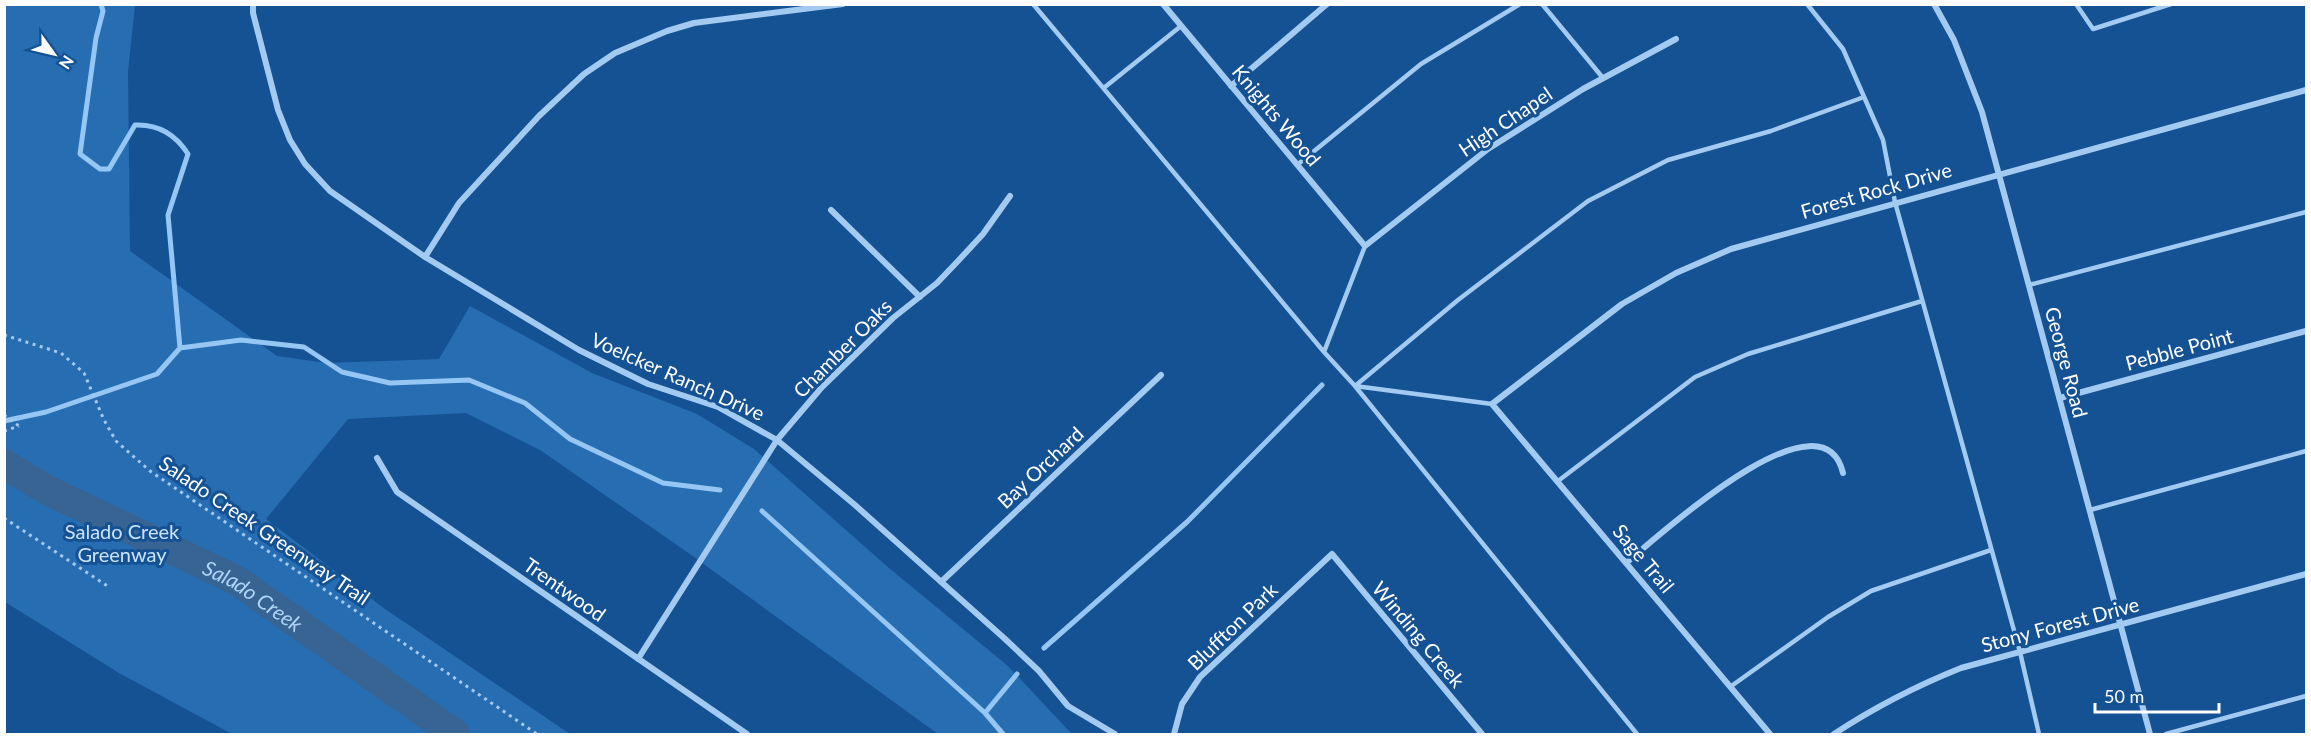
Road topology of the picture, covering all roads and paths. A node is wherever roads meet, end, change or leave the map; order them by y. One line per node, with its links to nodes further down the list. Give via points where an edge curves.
1 (253, 4): 26 (street, Voelcker Ranch Drive, via 278,110 304,164 330,191)
2 (843, 4): 26 (street, via 694,23 615,54 584,74 539,116 459,203)
3 (1034, 4): 16 (lane)
4 (1327, 4): 15 (street)
5 (1520, 4): 19 (lane, via 1421,64)
6 (1542, 4): 14 (lane)
7 (1807, 4): 18 (lane, via 1843,49)
8 (1934, 4): 20 (street, George Road, via 1967,72)
9 (2076, 4): 10 (lane, via 2093,29)
10 (2171, 4)
11 (1163, 5): 12 (street, Knights Wood)
12 (1181, 26): 15 (street, Knights Wood); 16 (lane)
13 (1676, 39): 14 (street, High Chapel)
14 (1603, 78): 25 (street, High Chapel, via 1488,149)
15 (1231, 86): 19 (street, Knights Wood)
16 (1105, 87): 32 (lane)
17 (2307, 90): 20 (street, Forest Rock Drive)
18 (1864, 97): 22 (lane, via 1883,140); 34 (lane, via 1771,131 1668,160 1588,201 1458,300)
19 (1297, 165): 25 (street, Knights Wood)
20 (1999, 173): 22 (street, Forest Rock Drive); 27 (street, George Road)
21 (1010, 196): 28 (street, Chamber Oaks, via 983,234)
22 (1895, 202): 29 (lane); 36 (street, Forest Rock Drive, via 1731,249 1676,273 1614,310)
23 (831, 210): 28 (street)
24 (2307, 212): 27 (lane)
25 (1365, 246): 32 (lane)
26 (425, 257): 39 (street, Voelcker Ranch Drive, via 579,350 648,384 718,407)
27 (2029, 285): 35 (street, George Road)
28 (920, 297): 39 (street, Chamber Oaks, via 822,387)
29 (1922, 301): 43 (lane, via 1748,354 1695,377); 46 (lane)
30 (2307, 332): 35 (street, Pebble Point)
31 (4, 335): 57 (path, Salado Creek Greenway Trail, via 61,353 84,373 116,441 150,471)
32 (1324, 352): 34 (lane)
33 (1161, 375): 50 (street, Bay Orchard)
34 (1355, 386): 36 (lane); 62 (lane)
35 (2060, 399): 44 (street, George Road)
36 (1492, 404): 43 (street, Sage Trail)
37 (4, 415): 38 (path, via 19,426)
38 (4, 431)
39 (777, 440): 50 (street, Voelcker Ranch Drive); 54 (street, Chamber Oaks)
40 (2307, 451): 44 (lane)
41 (377, 458): 54 (street, Trentwood, via 397,492)
42 (1843, 473): 48 (street, via 1841,462 1829,451 1803,447 1784,451 1711,492)
43 (1558, 481): 48 (street, Sage Trail)
44 (2090, 510): 52 (street, George Road)
45 (4, 518): 51 (path)
46 (1991, 550): 53 (lane); 55 (lane, via 1871,591)
47 (1332, 554): 60 (street, Bluffton Park, via 1200,677 1182,704); 61 (street, Winding Creek)
48 (1626, 562): 55 (street, Sage Trail)
49 (2307, 574): 52 (street, Stony Forest Drive)
50 (941, 582): 59 (street, Voelcker Ranch Drive, via 1040,671 1068,706)
51 (109, 587)
52 (2121, 624): 53 (street, Stony Forest Drive); 66 (street, George Road)
53 (2020, 652): 64 (street, Stony Forest Drive, via 1915,686 1871,709); 65 (lane)
54 (638, 659): 58 (street, Trentwood)
55 (1730, 687): 63 (street, Sage Trail)
56 (2307, 696): 67 (lane)
57 (537, 735)
58 (747, 735)
59 (1115, 735)
60 (1174, 735)
61 (1482, 735)
62 (1637, 735)
63 (1770, 735)
64 (1834, 735)
65 (2039, 735)
66 (2150, 735)
67 (2166, 735)

